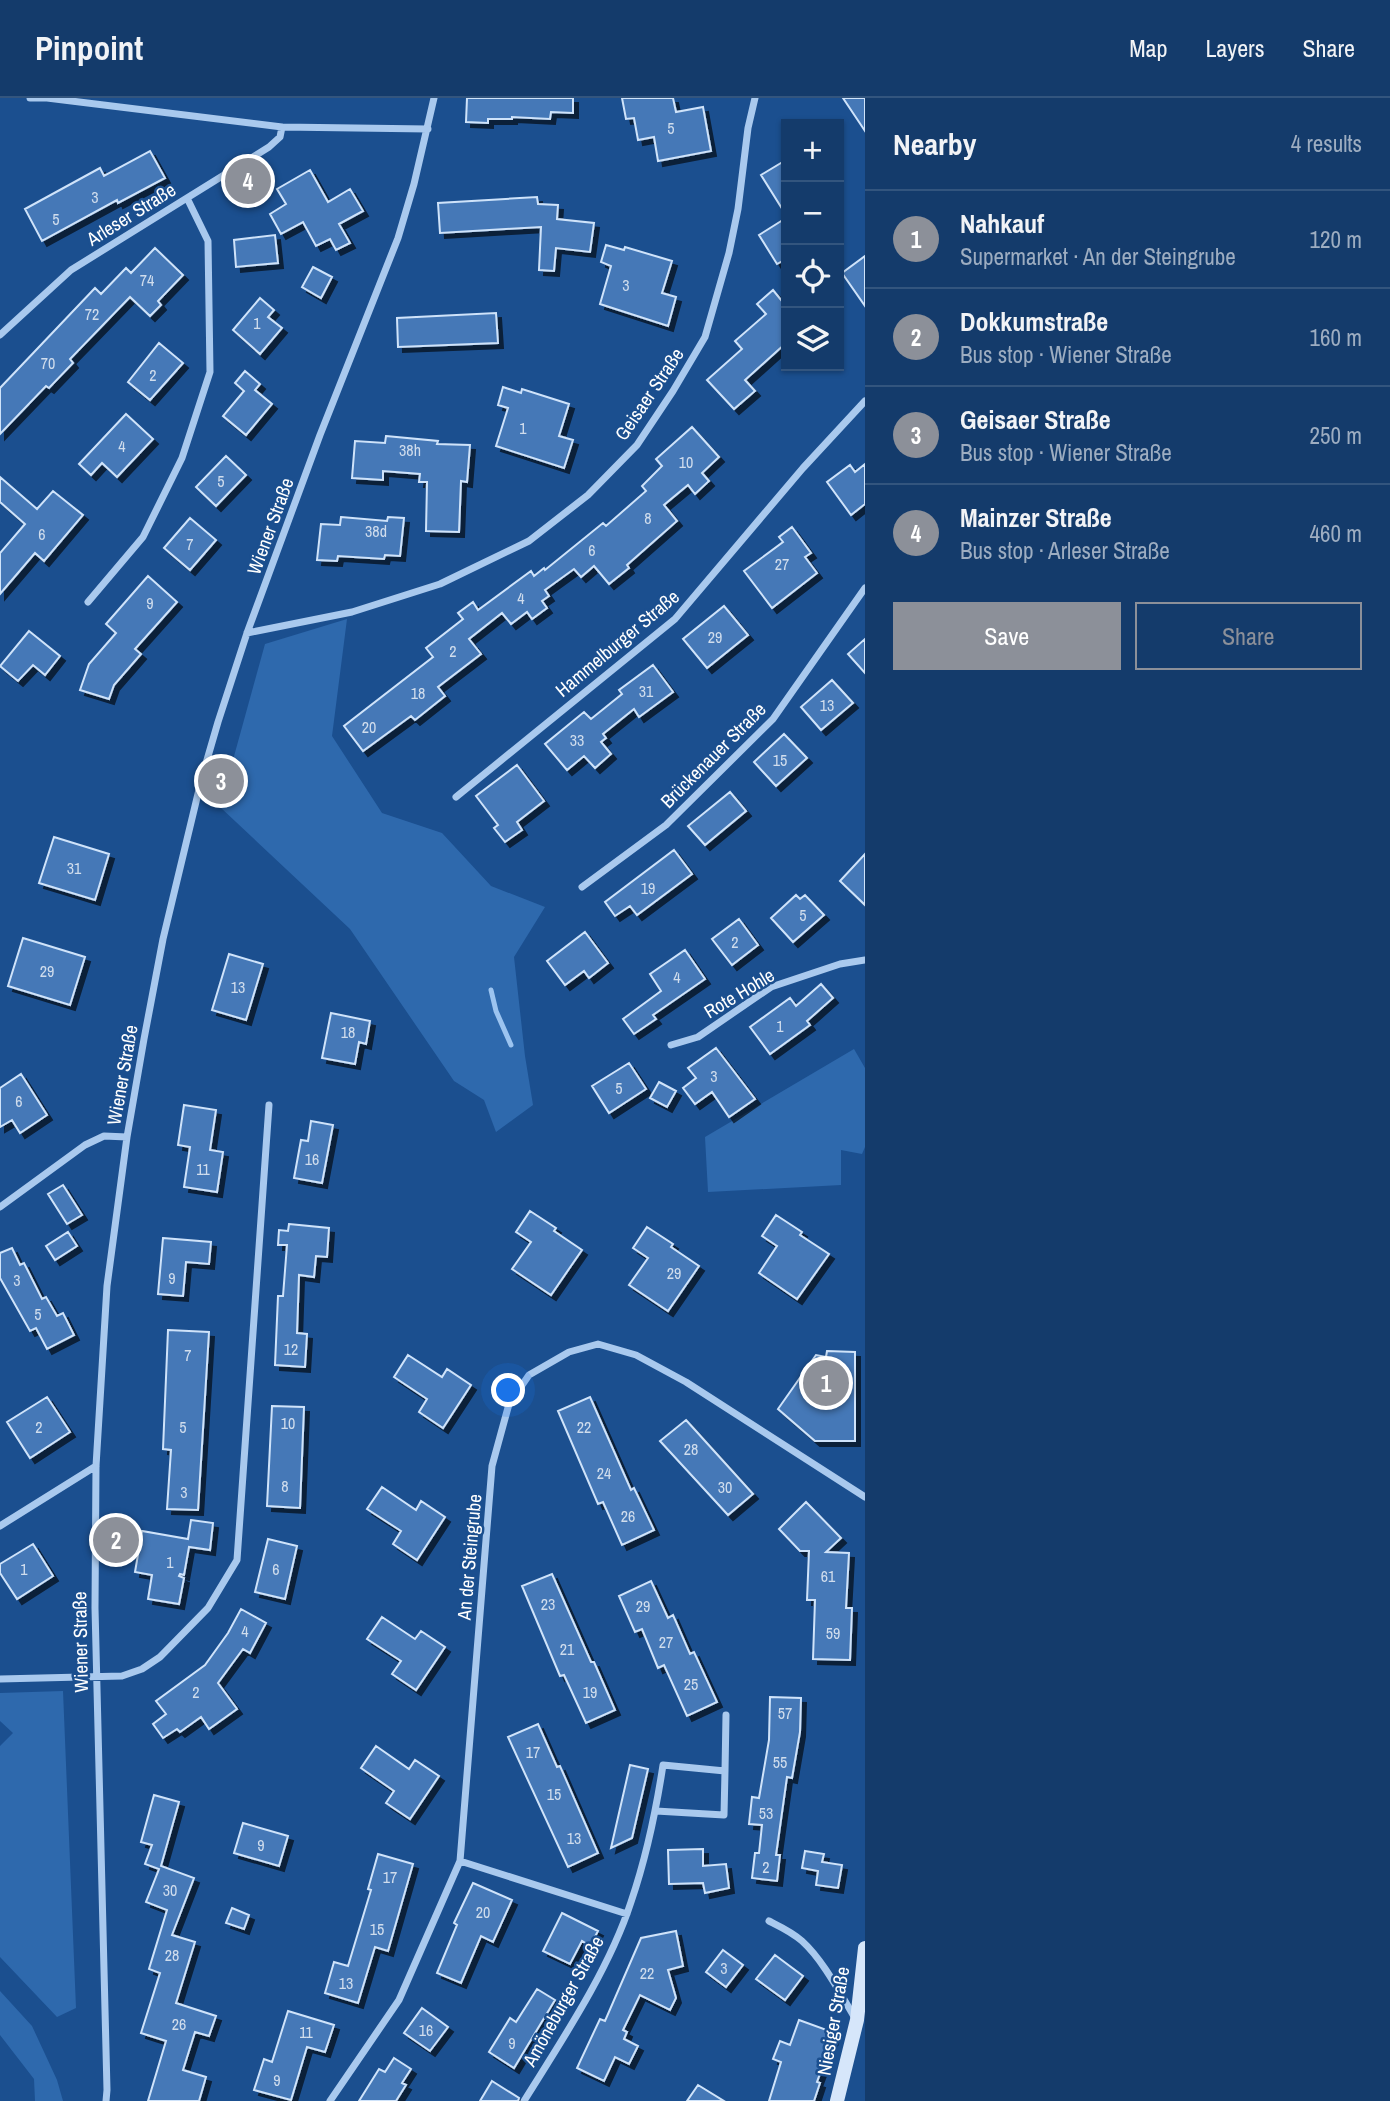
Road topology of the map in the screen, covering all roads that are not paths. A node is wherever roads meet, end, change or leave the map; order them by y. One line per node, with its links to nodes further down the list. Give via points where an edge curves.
1 (30, 98): 4 (street)
2 (434, 98): 5 (street, Wiener Straße)
3 (755, 98): 11 (street, Geisaer Straße, via 729,253 705,337 637,445 588,495 529,541 440,584 352,612)
4 (282, 127): 5 (street); 6 (street, Arleser Straße, via 280,137 269,147)
5 (428, 129): 11 (street, Wiener Straße, via 393,250)
6 (187, 198): 7 (street, Arleser Straße, via 71,270); 10 (street, via 208,240 210,372 183,458 143,537)
7 (0, 335)
8 (865, 401): 12 (street, Hammelburger Straße, via 675,620)
9 (865, 588): 13 (street, Brückenauer Straße, via 773,719 666,825)
10 (88, 602)
11 (247, 633): 17 (street, Wiener Straße, via 202,777 163,939)
12 (456, 797)
13 (582, 887)
14 (865, 960): 15 (street, Rote Hohle, via 771,987 698,1037)
15 (671, 1045)
16 (269, 1105): 22 (street, via 237,1560 208,1608 160,1657 122,1676)
17 (127, 1137): 18 (street, via 104,1136 85,1145); 19 (street, Wiener Straße, via 107,1286)
18 (0, 1207)
19 (96, 1466): 21 (street); 22 (street, Wiener Straße)
20 (865, 1497): 27 (street, An der Steingrube, via 636,1355 598,1344 569,1352 529,1375 509,1404 492,1466)
21 (0, 1527)
22 (96, 1676): 23 (street); 32 (street, Wiener Straße)
23 (0, 1679)
24 (726, 1715): 25 (street)
25 (726, 1771): 26 (street, Amöneburger Straße, via 663,1765); 26 (street, via 723,1815)
26 (656, 1811): 28 (street, Amöneburger Straße)
27 (460, 1861): 28 (street, Amöneburger Straße); 33 (street, An der Steingrube, via 399,2000)
28 (627, 1914): 34 (street, Amöneburger Straße, via 568,2031)
29 (769, 1921): 31 (street, via 802,1941)
30 (865, 1948): 31 (main road, Niesiger Straße)
31 (857, 2020): 35 (main road, Niesiger Straße)
32 (106, 2101)
33 (330, 2101)
34 (524, 2101)
35 (837, 2101)

